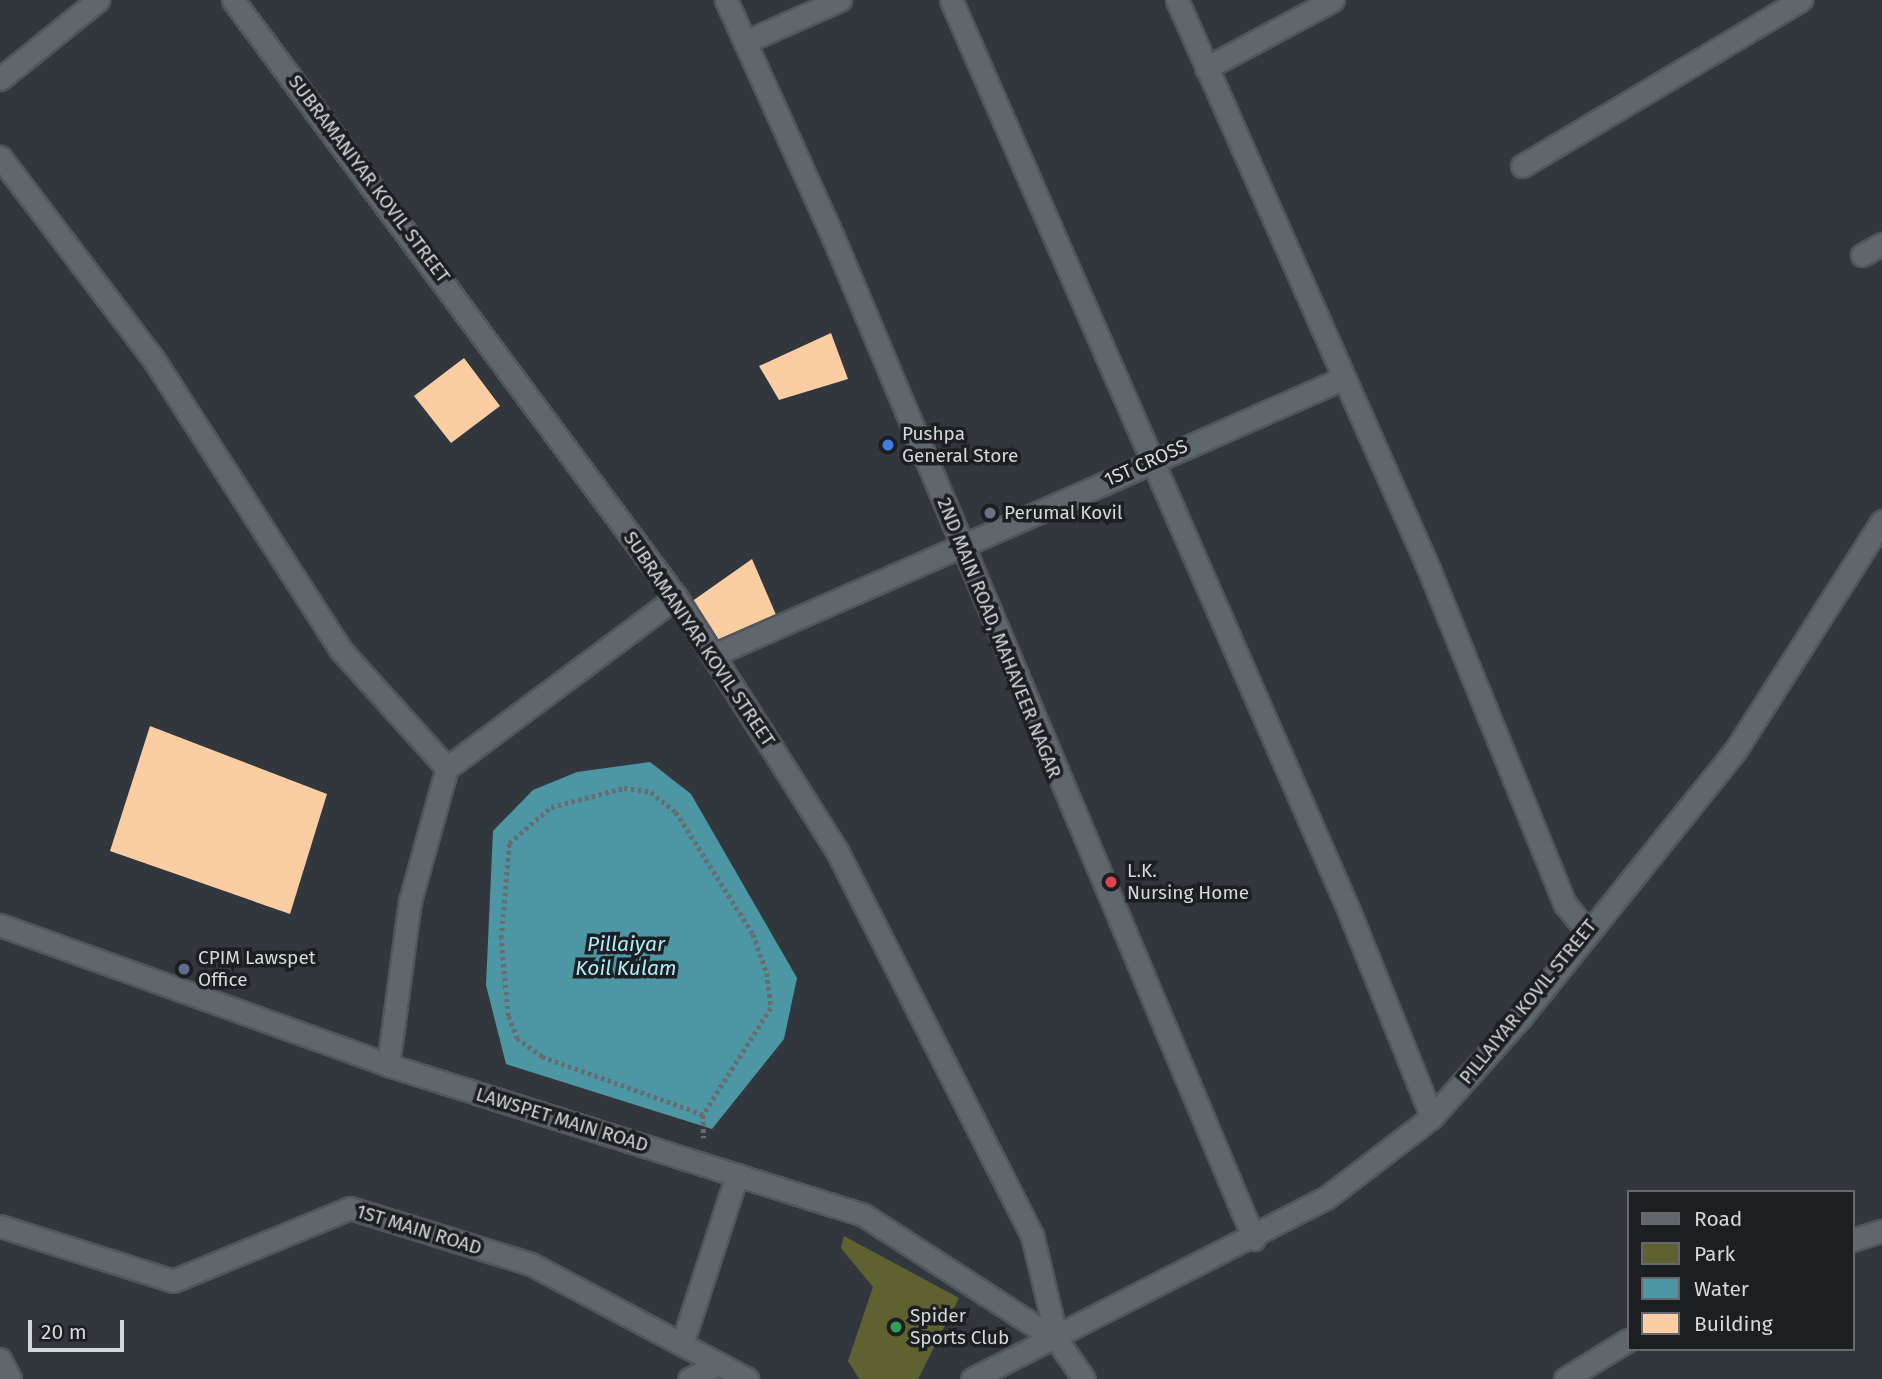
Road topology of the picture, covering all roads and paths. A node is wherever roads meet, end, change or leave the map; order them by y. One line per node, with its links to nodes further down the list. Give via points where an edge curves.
1 (98, 0): 11 (street)
2 (233, 0): 20 (street, SUBRAMANIYAR KOVIL STREET)
3 (726, 0): 9 (street, 2ND MAIN ROAD, MAHAVEER NAGAR)
4 (840, 0): 9 (street)
5 (951, 0): 17 (street)
6 (1177, 0): 10 (street)
7 (1333, 0): 10 (street)
8 (1801, 0): 13 (street)
9 (745, 42): 19 (street, 2ND MAIN ROAD, MAHAVEER NAGAR)
10 (1206, 68): 16 (street)
11 (0, 79)
12 (0, 158): 22 (street, via 154,360 340,649)
13 (1522, 166)
14 (1882, 244): 15 (street)
15 (1862, 255)
16 (1342, 379): 17 (street, 1ST CROSS); 25 (street, via 1428,567 1554,879)
17 (1151, 461): 19 (street, 1ST CROSS); 27 (street)
18 (1882, 521): 25 (street, PILLAIYAR KOVIL STREET, via 1735,751)
19 (960, 546): 21 (street, 1ST CROSS); 31 (street, 2ND MAIN ROAD, MAHAVEER NAGAR)
20 (677, 597): 21 (street, SUBRAMANIYAR KOVIL STREET); 22 (street)
21 (713, 655): 33 (street, SUBRAMANIYAR KOVIL STREET, via 837,851 1032,1235)
22 (447, 768): 26 (street, via 410,901)
23 (624, 788): 23 (path, via 651,792 676,812 753,934 767,972 771,1008 703,1115 542,1057 517,1039 508,1016 501,938 509,843 551,807)
24 (0, 925): 26 (street, LAWSPET MAIN ROAD)
25 (1586, 930): 27 (street, PILLAIYAR KOVIL STREET, via 1521,1017)
26 (388, 1065): 28 (street, LAWSPET MAIN ROAD)
27 (1432, 1117): 31 (street, PILLAIYAR KOVIL STREET, via 1326,1198)
28 (737, 1175): 33 (street, LAWSPET MAIN ROAD, via 862,1214); 35 (street)
29 (0, 1226): 35 (street, 1ST MAIN ROAD, via 173,1281 349,1208 531,1264)
30 (1882, 1231): 32 (street)
31 (1254, 1239): 33 (street, PILLAIYAR KOVIL STREET)
32 (1854, 1239)
33 (1057, 1340): 41 (street, PILLAIYAR KOVIL STREET); 42 (street, LAWSPET MAIN ROAD)
34 (1626, 1341): 43 (street)
35 (682, 1344): 37 (street, 1ST MAIN ROAD)
36 (0, 1359): 38 (street)
37 (720, 1364): 39 (street); 40 (street, 1ST MAIN ROAD)
38 (10, 1379)
39 (689, 1379)
40 (747, 1379)
41 (972, 1379)
42 (1084, 1379)
43 (1565, 1379)

